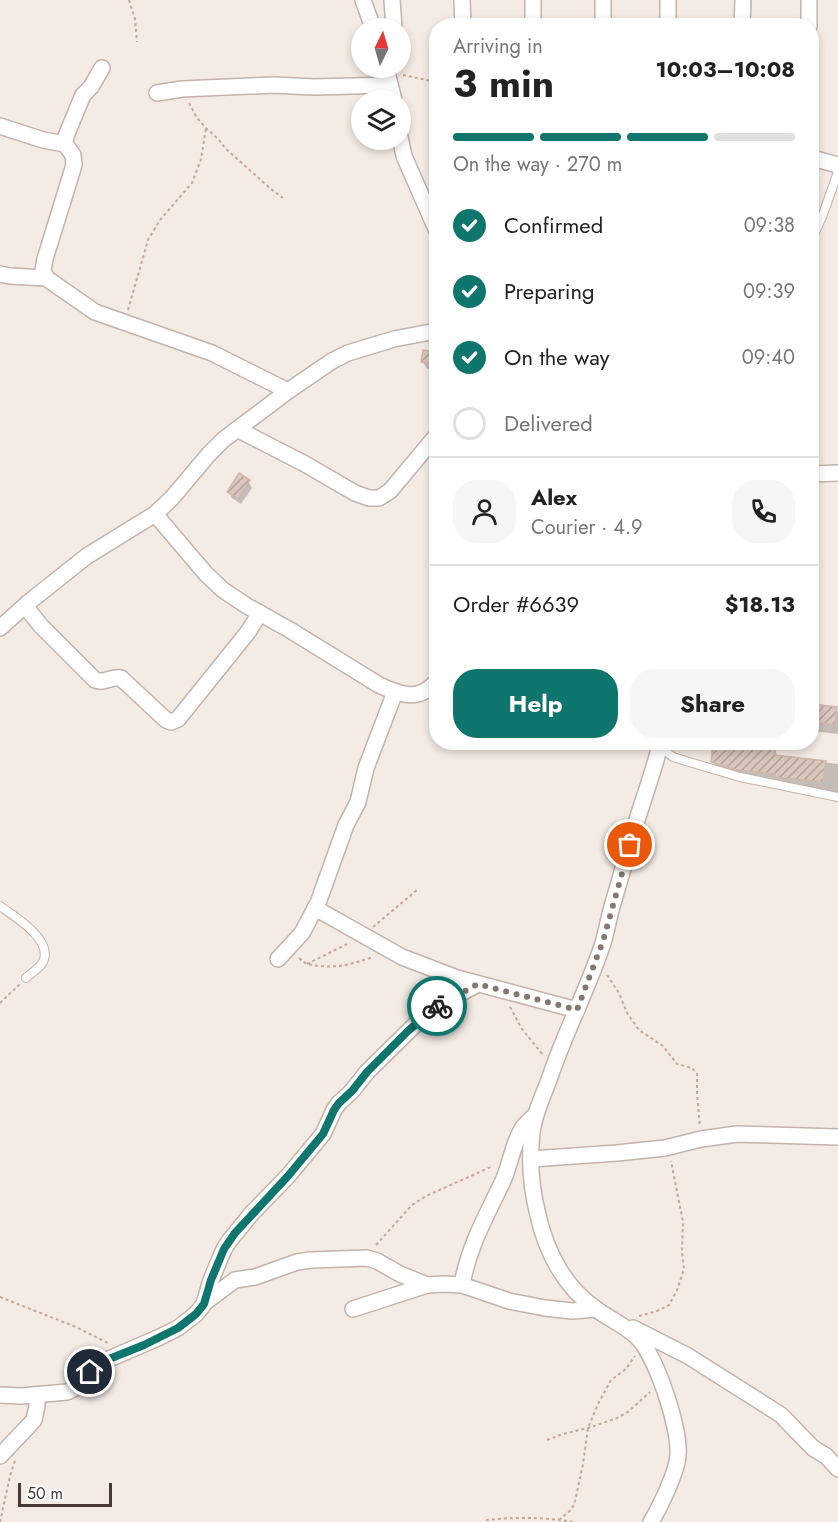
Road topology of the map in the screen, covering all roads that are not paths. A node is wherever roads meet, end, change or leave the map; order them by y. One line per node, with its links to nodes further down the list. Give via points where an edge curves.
1 (363, 0): 9 (street)
2 (392, 0): 10 (street)
3 (462, 0): 11 (street)
4 (533, 0): 12 (street)
5 (603, 0): 13 (street)
6 (668, 0): 14 (street)
7 (743, 0): 15 (street)
8 (809, 0): 16 (street)
9 (370, 18)
10 (393, 18)
11 (463, 18)
12 (533, 18)
13 (603, 18)
14 (668, 18)
15 (742, 18)
16 (809, 18)
17 (102, 68): 21 (street, via 83,95)
18 (375, 78): 19 (street, via 314,87 182,89)
19 (157, 93)
20 (0, 126): 21 (street)
21 (65, 144): 29 (street, via 73,155 74,165 45,259)
22 (403, 150): 26 (street)
23 (819, 160): 24 (street)
24 (838, 165)
25 (838, 171): 27 (lane)
26 (429, 213)
27 (819, 223)
28 (0, 274): 29 (street)
29 (46, 278): 31 (street, via 95,312 212,353)
30 (429, 332): 31 (street, via 348,353)
31 (288, 391): 32 (street)
32 (237, 429): 33 (street, via 369,498 379,498 390,491); 36 (street)
33 (429, 444)
34 (838, 472): 35 (street)
35 (819, 473)
36 (155, 514): 37 (street, via 87,556); 38 (street, via 206,574 223,590)
37 (25, 606): 38 (street, via 95,680 121,678 171,722 185,711); 39 (street)
38 (260, 613): 41 (street)
39 (0, 628)
40 (429, 689): 41 (street, via 414,695)
41 (395, 692): 46 (street, via 366,768 358,802)
42 (659, 750): 50 (street, via 603,941)
43 (667, 750): 44 (lane, via 673,757 740,777)
44 (838, 797)
45 (0, 906): 48 (lane, via 31,929 45,954 43,962)
46 (315, 908): 47 (street, via 302,933); 49 (street, via 402,957)
47 (284, 954)
48 (26, 978)
49 (478, 984): 50 (street); 56 (street, via 433,1008 339,1103 323,1134 230,1240)
50 (577, 1010): 51 (street)
51 (537, 1112): 53 (street); 55 (street, via 522,1128 502,1184 472,1246)
52 (838, 1137): 53 (street, via 737,1134 669,1147)
53 (531, 1159): 58 (street, via 538,1216 555,1263 568,1284)
54 (428, 1285): 55 (street); 56 (street, via 377,1261 335,1258 297,1262 239,1279); 57 (street)
55 (462, 1285): 58 (street, via 545,1308)
56 (204, 1304): 61 (street, via 178,1328 99,1365 79,1386 67,1392)
57 (353, 1309)
58 (596, 1309): 59 (street)
59 (620, 1323): 63 (street, via 688,1356 781,1415); 64 (street, via 644,1344 675,1427 678,1455)
60 (0, 1395): 61 (street)
61 (37, 1395): 62 (street, via 34,1420)
62 (0, 1456)
63 (838, 1469)
64 (651, 1522)

